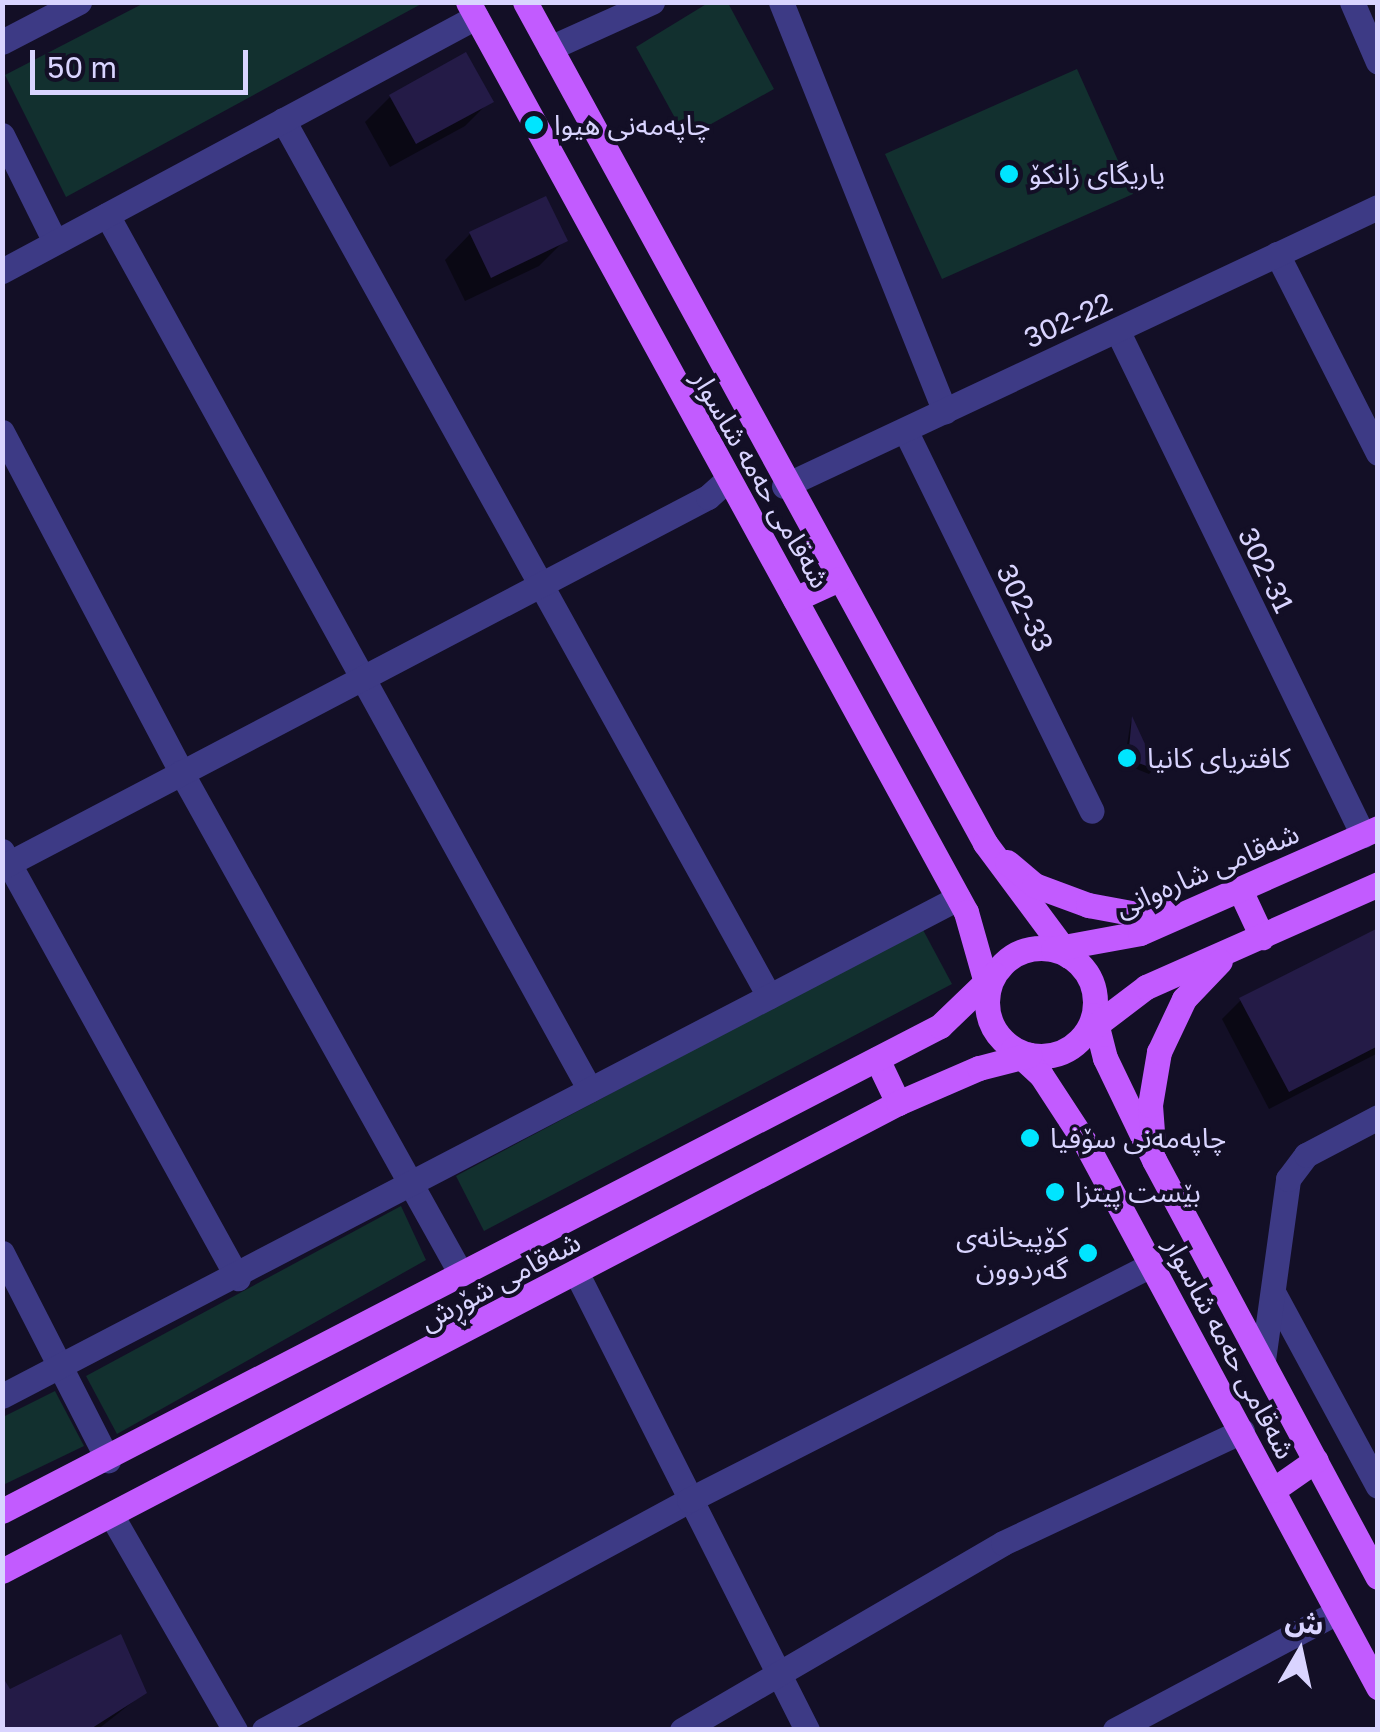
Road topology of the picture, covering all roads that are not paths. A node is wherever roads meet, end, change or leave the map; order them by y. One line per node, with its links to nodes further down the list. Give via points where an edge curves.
1 (79, 2): 7 (street)
2 (525, 2): 8 (main road, شەقامی حەمە شاسوار)
3 (652, 2): 8 (street)
4 (781, 2): 18 (street)
5 (1352, 2): 9 (street)
6 (472, 10): 10 (street); 22 (main road, شەقامی حەمە شاسوار)
7 (2, 42)
8 (550, 48): 23 (main road, شەقامی حەمە شاسوار)
9 (1378, 62)
10 (283, 120): 13 (street); 25 (street)
11 (2, 135): 14 (street)
12 (1378, 207): 15 (street, 302-22)
13 (107, 215): 14 (street); 27 (street)
14 (56, 242): 16 (street)
15 (1277, 254): 17 (street, 302-22); 21 (street)
16 (2, 271)
17 (1116, 330): 18 (street, 302-22); 30 (street, 302-31)
18 (946, 411): 19 (street, 302-22)
19 (904, 430): 23 (street, 302-22); 29 (street, 302-33)
20 (2, 432): 28 (street)
21 (1378, 453)
22 (726, 481): 25 (street, via 708,497); 26 (main road, شەقامی حەمە شاسوار)
23 (784, 486): 24 (main road, شەقامی حەمە شاسوار)
24 (839, 580): 26 (main road); 31 (main road, شەقامی حەمە شاسوار)
25 (540, 583): 27 (street); 41 (street)
26 (795, 599): 35 (main road, شەقامی حەمە شاسوار)
27 (362, 677): 28 (street); 45 (street)
28 (182, 772): 32 (street); 49 (street)
29 (1092, 812)
30 (1370, 832): 34 (main road, شەقامی شارەوانی)
31 (986, 844): 36 (main road, via 1034,885 1088,905 1142,914); 39 (main road, شەقامی حەمە شاسوار)
32 (5, 860): 54 (street)
33 (1378, 884): 37 (main road)
34 (1241, 892): 36 (main road, شەقامی شارەوانی); 37 (main road)
35 (958, 898): 40 (main road, شەقامی حەمە شاسوار, via 978,937); 41 (street)
36 (1204, 909): 39 (main road, شەقامی شارەوانی)
37 (1262, 937): 38 (main road)
38 (1234, 948): 42 (main road, via 1146,987); 48 (main road, via 1201,978 1170,1024 1152,1093)
39 (1062, 951): 40 (main road, via 1019,952); 42 (main road, via 1091,982)
40 (989, 982): 43 (main road, via 991,1024); 44 (main road, شەقامی شۆڕش, via 940,1026)
41 (769, 996): 45 (street)
42 (1092, 1023): 43 (main road, via 1062,1052); 48 (main road, شەقامی حەمە شاسوار)
43 (1021, 1054): 46 (main road, شەقامی شۆڕش); 51 (main road, شەقامی حەمە شاسوار, via 1058,1097)
44 (877, 1059): 46 (main road); 52 (main road, شەقامی شۆڕش)
45 (590, 1090): 49 (street)
46 (898, 1104): 53 (main road, شەقامی شۆڕش)
47 (1378, 1117): 55 (street, via 1306,1155 1288,1179)
48 (1154, 1160): 56 (main road, شەقامی حەمە شاسوار)
49 (413, 1186): 52 (street); 54 (street)
50 (2, 1252): 57 (street)
51 (1151, 1266): 59 (main road, شەقامی حەمە شاسوار); 64 (street)
52 (460, 1274): 60 (main road, شەقامی شۆڕش)
53 (578, 1274): 64 (street); 66 (main road, شەقامی شۆڕش)
54 (238, 1278): 57 (street)
55 (1274, 1294): 56 (street); 62 (street)
56 (1263, 1360): 61 (main road, شەقامی حەمە شاسوار)
57 (59, 1371): 58 (street); 60 (street)
58 (2, 1396)
59 (1242, 1431): 63 (main road, شەقامی حەمە شاسوار); 70 (street, via 1004,1543)
60 (108, 1460): 65 (main road, شەقامی شۆڕش)
61 (1316, 1460): 63 (main road); 67 (main road, شەقامی حەمە شاسوار)
62 (1378, 1486)
63 (1272, 1490): 69 (main road, شەقامی حەمە شاسوار)
64 (689, 1500): 70 (street); 73 (street)
65 (2, 1511)
66 (113, 1518): 68 (main road, شەقامی شۆڕش); 72 (street)
67 (1374, 1560)
68 (2, 1571)
69 (1337, 1612): 71 (main road, شەقامی حەمە شاسوار); 76 (street)
70 (779, 1676): 74 (street); 75 (street)
71 (1378, 1688)
72 (235, 1730)
73 (264, 1730)
74 (682, 1730)
75 (807, 1730)
76 (1115, 1730)

